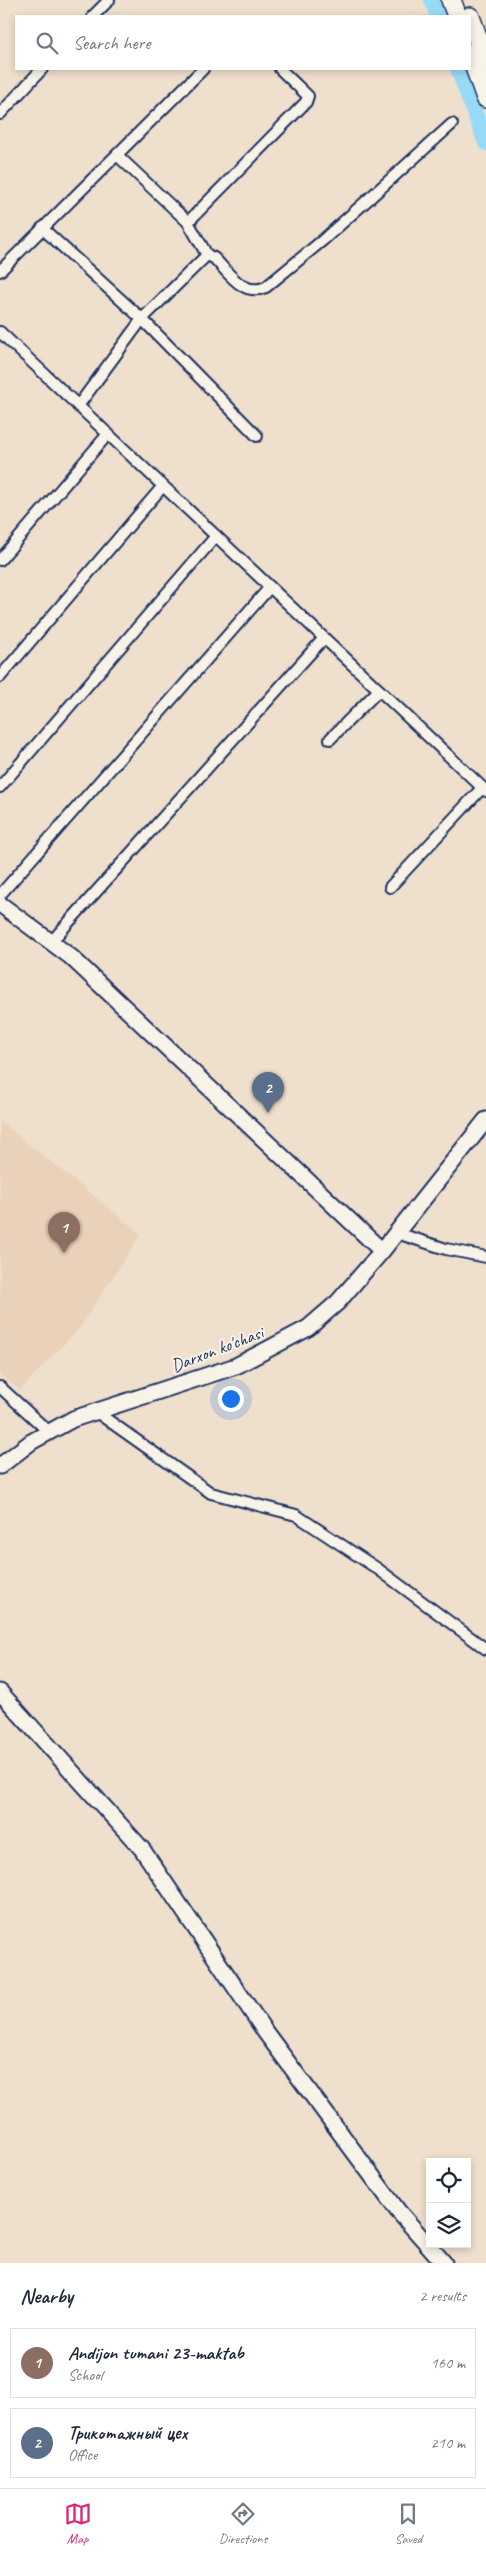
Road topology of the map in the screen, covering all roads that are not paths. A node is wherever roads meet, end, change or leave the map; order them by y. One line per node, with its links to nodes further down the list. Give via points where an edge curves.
1 (109, 0): 4 (street)
2 (451, 0): 5 (highway)
3 (464, 0): 6 (highway)
4 (94, 15)
5 (457, 15)
6 (470, 15)
7 (471, 19): 9 (highway)
8 (471, 56): 13 (highway)
9 (486, 61)
10 (41, 70): 14 (street)
11 (202, 70): 16 (street)
12 (281, 70): 17 (street, via 308,96 306,102)
13 (486, 98)
14 (0, 114)
15 (452, 124): 19 (street, via 324,240 266,287 258,291 247,290)
16 (117, 155): 17 (street); 18 (street)
17 (188, 222): 19 (street)
18 (42, 228): 20 (street); 21 (street)
19 (208, 255): 21 (street)
20 (0, 271)
21 (142, 319): 23 (street); 25 (street)
22 (0, 332): 23 (street)
23 (78, 406): 24 (street)
24 (108, 434): 26 (street); 28 (street)
25 (257, 436)
26 (163, 486): 27 (street); 31 (street)
27 (216, 536): 29 (street); 34 (street)
28 (0, 560)
29 (270, 587): 30 (street); 37 (street)
30 (324, 638): 32 (street); 39 (street)
31 (0, 677)
32 (379, 690): 33 (street); 35 (street)
33 (330, 739)
34 (0, 787)
35 (484, 789): 36 (street)
36 (390, 887)
37 (0, 895)
38 (0, 904): 39 (street)
39 (50, 942): 42 (street, via 71,957)
40 (486, 1120): 41 (street, Darxon ko'chasi)
41 (397, 1233): 42 (street, Darxon ko'chasi); 43 (street, via 446,1250)
42 (382, 1251): 45 (street, Darxon ko'chasi, via 338,1302 308,1328 272,1349 236,1366)
43 (486, 1257)
44 (0, 1387): 46 (street)
45 (95, 1411): 46 (street, Darxon ko'chasi); 48 (street, via 211,1493 296,1515 378,1569)
46 (49, 1432): 47 (street, Darxon ko'chasi)
47 (0, 1466)
48 (486, 1649)
49 (0, 1692): 50 (street, via 142,1849 266,2033 398,2211)
50 (444, 2263)

